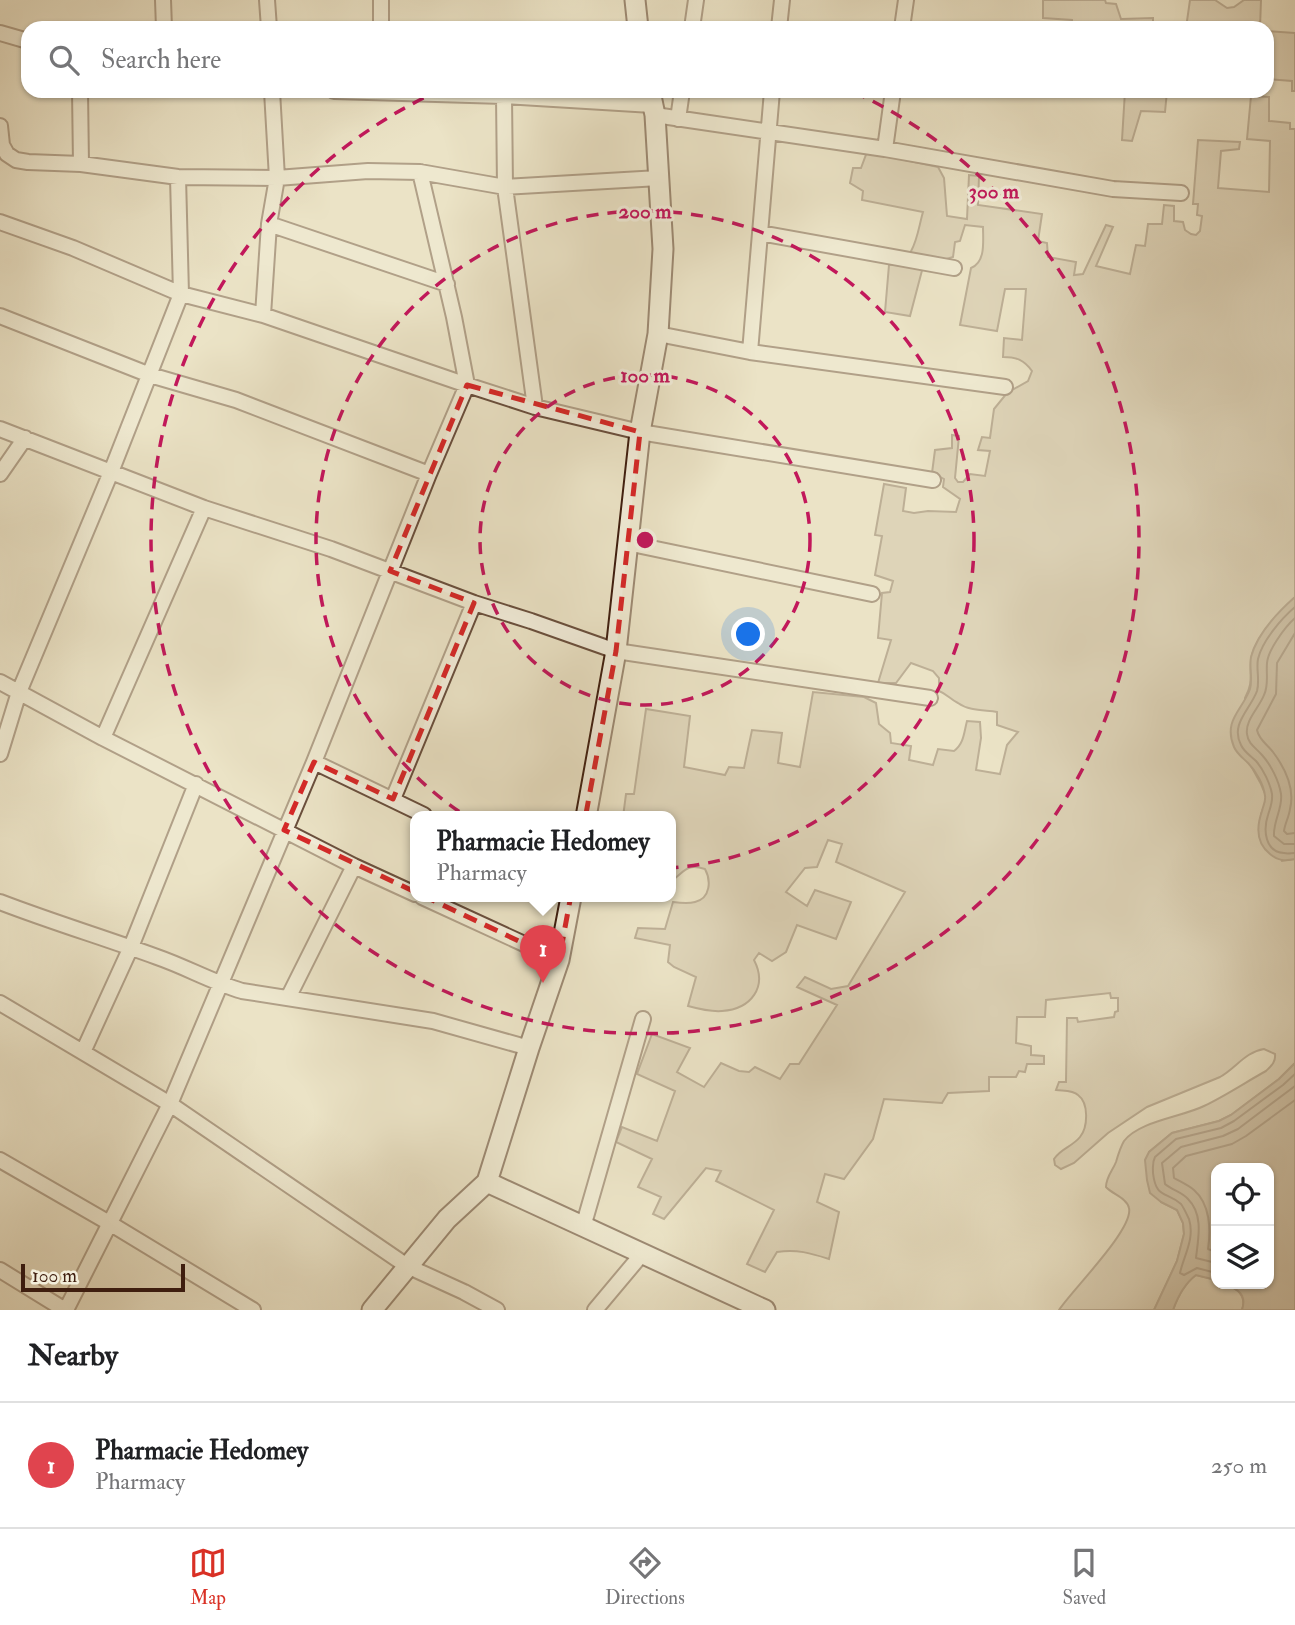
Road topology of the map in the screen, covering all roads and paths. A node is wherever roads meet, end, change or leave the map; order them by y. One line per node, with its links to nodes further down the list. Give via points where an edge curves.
1 (163, 0): 8 (street)
2 (267, 0): 9 (street)
3 (381, 0): 10 (street)
4 (635, 0): 11 (street)
5 (696, 0): 12 (street)
6 (782, 0): 13 (street)
7 (906, 0): 14 (street)
8 (164, 21)
9 (268, 21)
10 (382, 21)
11 (637, 21)
12 (693, 21)
13 (780, 21)
14 (903, 21)
15 (0, 33): 16 (street)
16 (21, 39)
17 (80, 98): 29 (street)
18 (272, 98): 32 (street)
19 (504, 98): 34 (street)
20 (541, 98): 24 (street)
21 (681, 98): 25 (street)
22 (771, 98): 27 (street)
23 (892, 98): 28 (street)
24 (652, 104): 25 (street); 33 (street)
25 (678, 119): 27 (street)
26 (0, 126): 29 (street, via 2,145 16,160)
27 (768, 132): 28 (street); 38 (street)
28 (885, 149): 35 (street, via 1113,189)
29 (81, 164): 31 (street)
30 (419, 172): 32 (street); 34 (street); 40 (street)
31 (178, 177): 32 (street); 41 (street)
32 (277, 178): 37 (street)
33 (659, 178): 34 (street); 44 (street, via 663,249)
34 (505, 187): 49 (street)
35 (1181, 193)
36 (0, 222): 41 (street)
37 (269, 224): 40 (street); 42 (street)
38 (760, 233): 39 (street); 45 (street)
39 (954, 268)
40 (447, 284): 47 (street)
41 (181, 294): 42 (street); 46 (street)
42 (263, 315): 47 (street)
43 (0, 316): 46 (street)
44 (658, 334): 45 (street); 51 (street)
45 (750, 352): 48 (street)
46 (150, 375): 53 (street); 55 (street, via 236,400)
47 (467, 385): 49 (street); 55 (street)
48 (1005, 387)
49 (535, 407): 51 (street)
50 (0, 429): 52 (street)
51 (640, 432): 56 (street); 58 (street)
52 (25, 438): 53 (street); 54 (street)
53 (111, 472): 57 (street); 64 (street)
54 (0, 474)
55 (429, 474): 59 (street)
56 (933, 480)
57 (204, 508): 59 (street); 66 (street)
58 (627, 543): 60 (street); 62 (street)
59 (390, 571): 61 (street); 68 (street)
60 (872, 594)
61 (474, 603): 62 (street); 70 (street)
62 (617, 651): 65 (street); 72 (street)
63 (0, 682): 64 (street)
64 (19, 692): 66 (street); 67 (street)
65 (930, 698)
66 (103, 738): 69 (street)
67 (0, 754)
68 (314, 762): 70 (street); 73 (street)
69 (196, 784): 73 (street); 79 (street)
70 (393, 799): 71 (street)
71 (417, 811)
72 (587, 811)
73 (284, 830): 74 (street); 81 (street)
74 (354, 866): 75 (street); 82 (street)
75 (410, 892)
76 (0, 901): 79 (street)
77 (433, 902): 80 (street)
78 (570, 902): 80 (street)
79 (131, 947): 81 (street); 86 (street)
80 (559, 960): 85 (street)
81 (221, 985): 82 (street); 87 (street)
82 (288, 998): 85 (street, via 433,1021)
83 (0, 1003): 86 (street)
84 (643, 1019): 91 (street)
85 (529, 1048): 89 (street)
86 (83, 1052): 87 (street)
87 (170, 1104): 90 (street); 93 (street)
88 (0, 1160): 90 (street)
89 (487, 1182): 91 (street); 93 (street)
90 (110, 1224): 95 (street); 96 (street)
91 (583, 1227): 92 (street)
92 (642, 1254): 99 (street); 100 (street)
93 (407, 1266): 97 (street); 98 (street)
94 (0, 1270): 95 (street)
95 (66, 1310)
96 (253, 1310)
97 (372, 1310)
98 (497, 1310)
99 (595, 1310)
100 (765, 1310)

